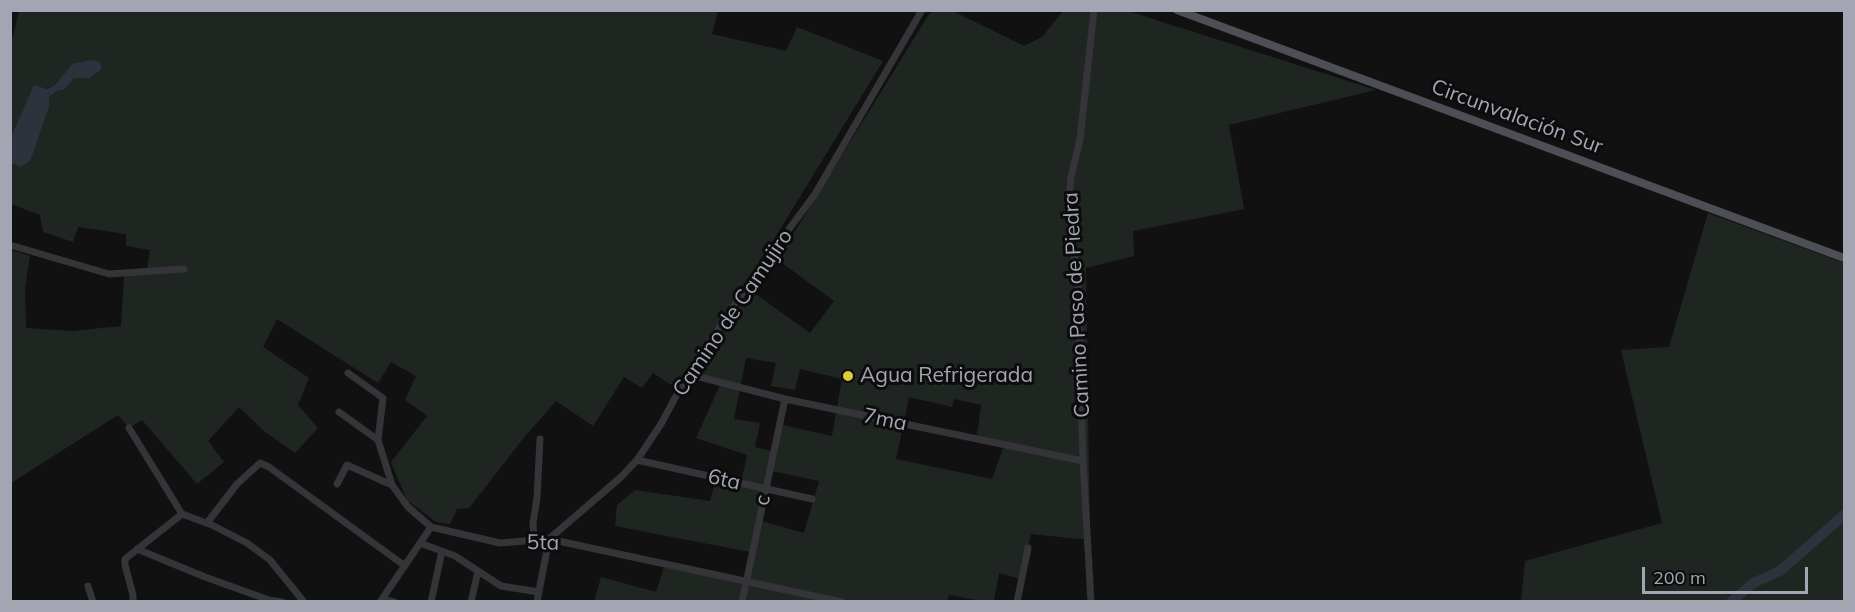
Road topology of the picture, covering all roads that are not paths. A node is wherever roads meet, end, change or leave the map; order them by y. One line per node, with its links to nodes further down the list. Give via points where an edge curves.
1 (921, 10): 8 (street, Camino de Camujiro, via 815,194)
2 (1094, 10): 15 (street, Camino Paso de Piedra, via 1068,212 1078,283)
3 (1177, 10): 5 (main road, Circunvalación Sur)
4 (10, 244): 6 (street, via 109,274)
5 (1845, 258)
6 (184, 269)
7 (348, 373): 13 (street, 5ta, via 383,398)
8 (688, 374): 9 (street, 7ma); 14 (street, Camino de Camujiro)
9 (785, 399): 15 (street, 7ma); 18 (street, c)
10 (339, 412): 13 (street)
11 (129, 428): 20 (street)
12 (540, 439): 24 (street)
13 (378, 440): 17 (street, 5ta)
14 (637, 460): 18 (street, 6ta); 23 (street, Camino de Camujiro)
15 (1083, 461): 46 (street, Camino Paso de Piedra)
16 (337, 484): 17 (street, via 347,465)
17 (392, 484): 22 (street, 5ta, via 408,507)
18 (766, 489): 19 (street, 6ta); 31 (street, c)
19 (812, 500)
20 (182, 514): 21 (street); 27 (street)
21 (207, 523): 29 (street, via 237,484 260,463); 38 (street, via 247,543 270,560)
22 (431, 526): 24 (street, 5ta, via 500,543); 25 (street)
23 (549, 539): 24 (street, 5ta); 31 (street, 5ta); 33 (street)
24 (534, 542)
25 (420, 543): 28 (street); 29 (street)
26 (1028, 548): 45 (street)
27 (137, 549): 36 (street, via 125,559); 37 (street)
28 (442, 551): 30 (street); 40 (street)
29 (405, 566): 34 (street)
30 (478, 571): 33 (street, via 501,586); 41 (street)
31 (746, 580): 43 (street, c); 44 (street, 5ta)
32 (88, 586): 35 (street)
33 (539, 592): 42 (street)
34 (381, 600): 39 (street)
35 (93, 602)
36 (133, 602)
37 (282, 602)
38 (304, 602)
39 (394, 602)
40 (431, 602)
41 (471, 602)
42 (537, 602)
43 (742, 602)
44 (842, 602)
45 (1017, 602)
46 (1091, 602)

